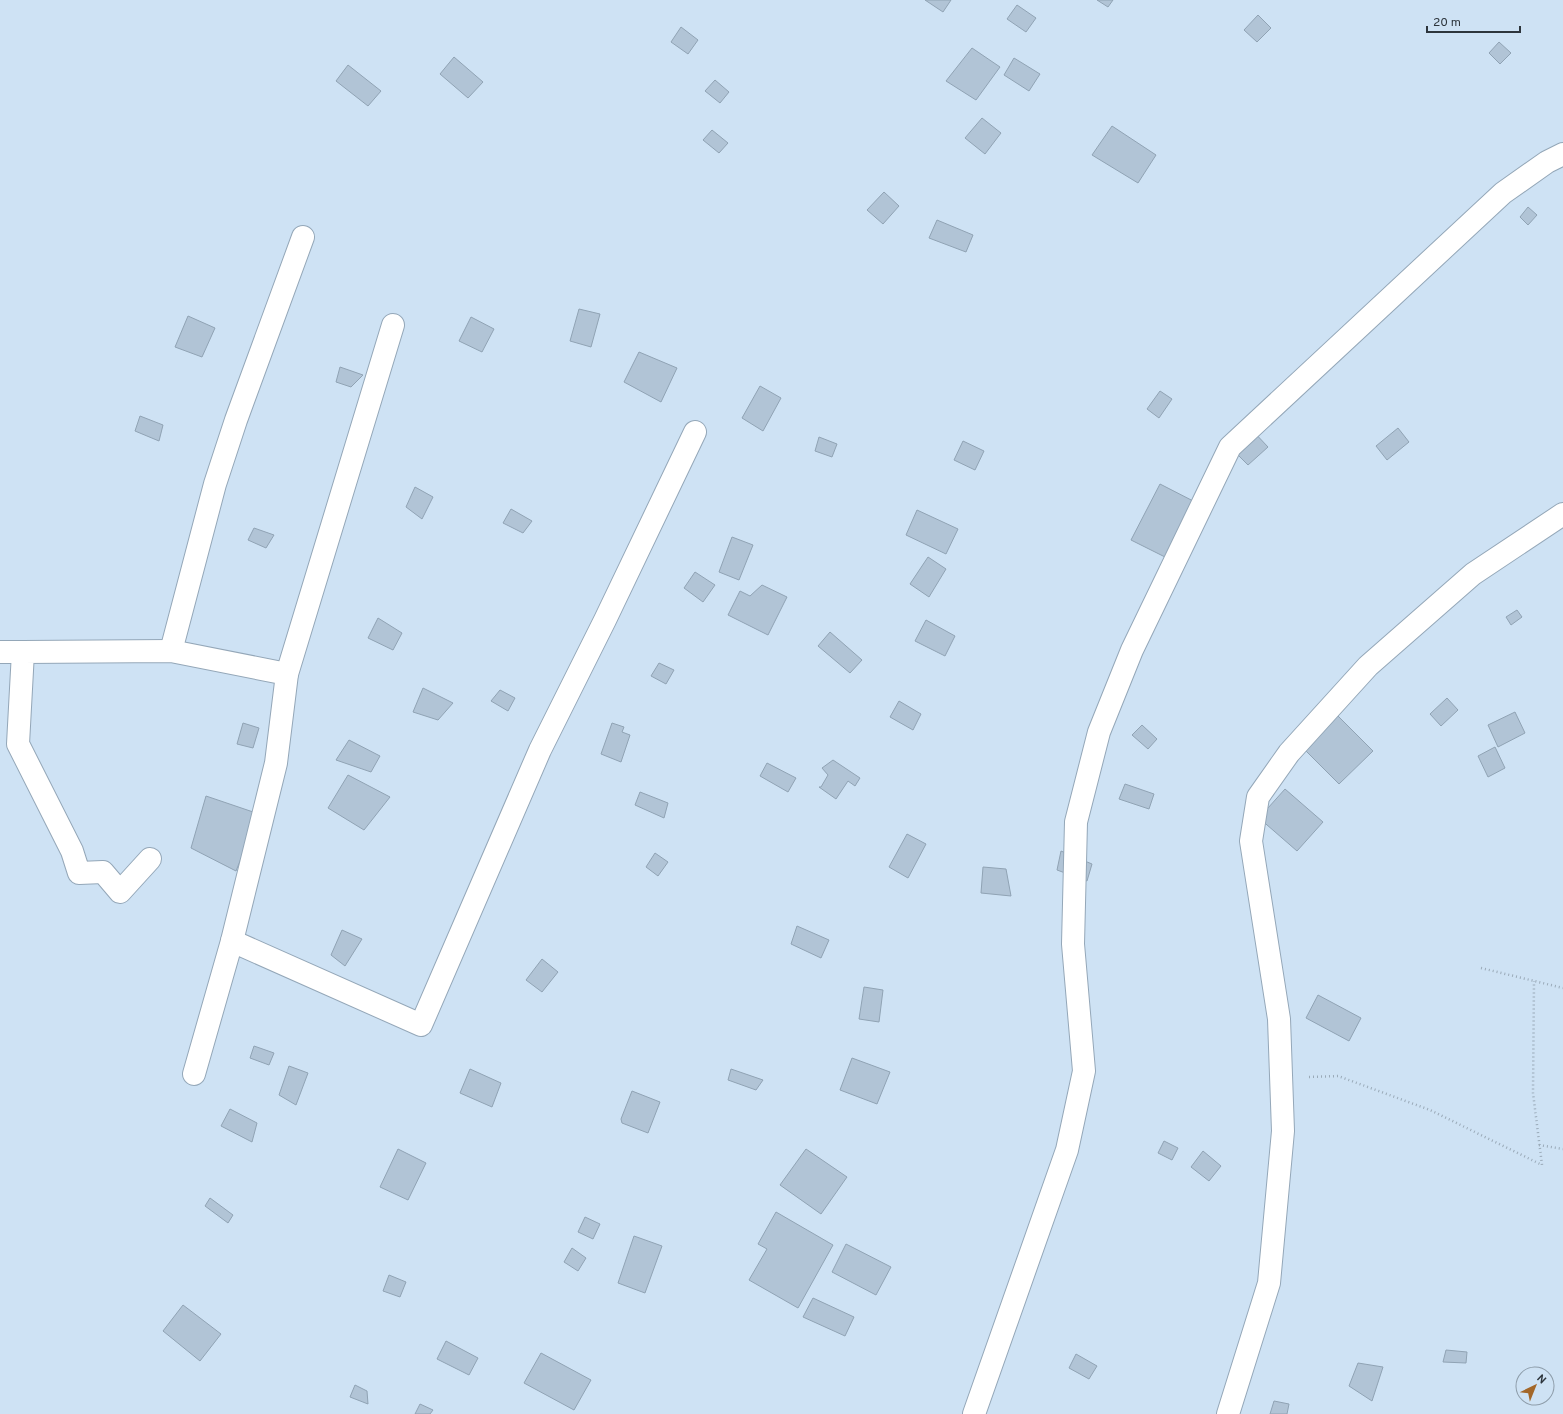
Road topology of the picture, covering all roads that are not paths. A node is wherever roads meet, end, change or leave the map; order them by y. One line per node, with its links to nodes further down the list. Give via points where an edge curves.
1 (1563, 154): 13 (street, via 1547,162 1503,193 1230,447 1132,650 1099,732 1076,822 1073,944 1084,1071 1067,1150)
2 (303, 237): 6 (street, via 215,484)
3 (393, 325): 9 (street)
4 (696, 432): 11 (street, via 540,750 421,1025)
5 (1563, 514): 14 (street, via 1473,574 1368,666 1289,753 1258,797 1251,841 1279,1019 1283,1131 1270,1283)
6 (171, 651): 8 (street); 9 (street)
7 (0, 652): 8 (street)
8 (23, 652): 10 (street, via 18,744 72,851 79,873 103,872 120,892)
9 (287, 674): 11 (street, via 276,763)
10 (150, 859)
11 (232, 941): 12 (street)
12 (194, 1074)
13 (974, 1414)
14 (1228, 1414)

